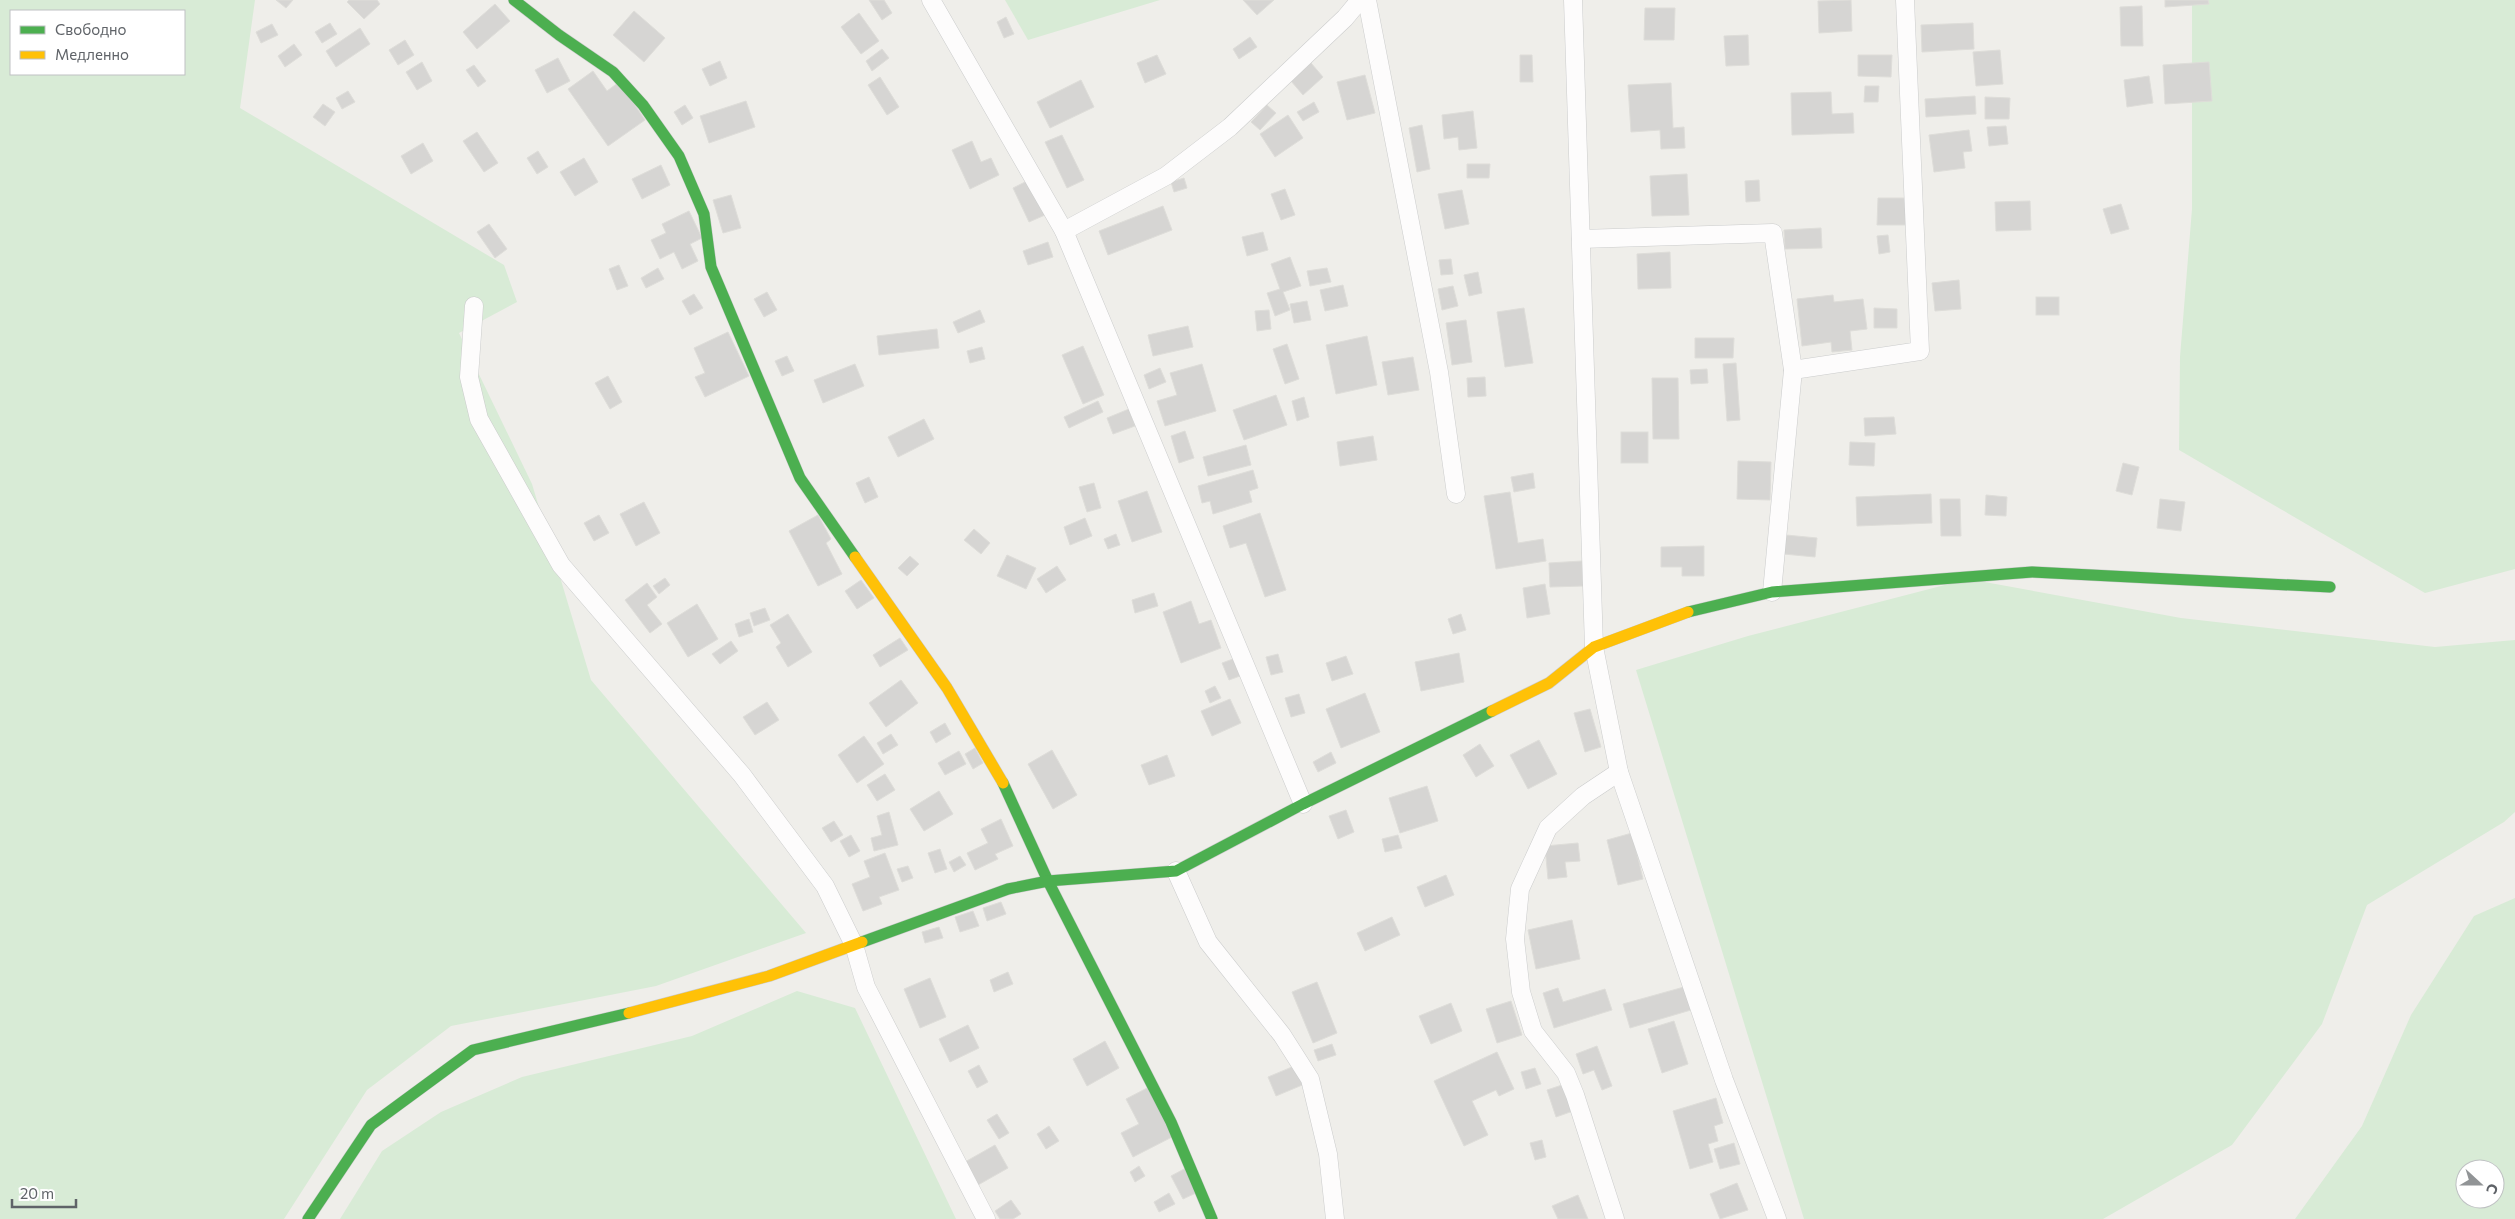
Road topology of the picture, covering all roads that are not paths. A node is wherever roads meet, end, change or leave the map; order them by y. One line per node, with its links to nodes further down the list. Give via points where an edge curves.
1 (514, 0): 18 (street, via 613,72 643,105 679,156 704,214 710,267 800,478 947,688 999,775)
2 (931, 0): 7 (street)
3 (1360, 0): 7 (street, via 1230,127 1166,176)
4 (1368, 0): 11 (street, via 1439,372)
5 (1573, 0): 8 (street)
6 (1905, 0): 10 (street, via 1920,351)
7 (1064, 231): 16 (street)
8 (1581, 238): 10 (street, via 1773,233); 14 (street)
9 (474, 306): 19 (street, via 469,377 479,419 561,565 742,775 825,886)
10 (1793, 370): 13 (street)
11 (1456, 494)
12 (2330, 587): 13 (street, via 2032,572)
13 (1772, 592): 14 (street, via 1686,612)
14 (1594, 648): 15 (street); 16 (street, via 1549,683)
15 (1619, 772): 24 (street, via 1583,796 1548,828 1520,889 1515,938 1521,992 1533,1032 1566,1073 1576,1095); 25 (street, via 1724,1080)
16 (1303, 804): 17 (street)
17 (1176, 871): 18 (street); 23 (street, via 1208,942 1282,1035 1310,1079 1328,1154)
18 (1048, 881): 19 (street, via 1008,888); 22 (street, via 1171,1122)
19 (854, 945): 20 (street, via 769,976 473,1050 370,1124); 21 (street, via 866,987)
20 (308, 1219)
21 (986, 1219)
22 (1212, 1219)
23 (1335, 1219)
24 (1615, 1219)
25 (1777, 1219)

